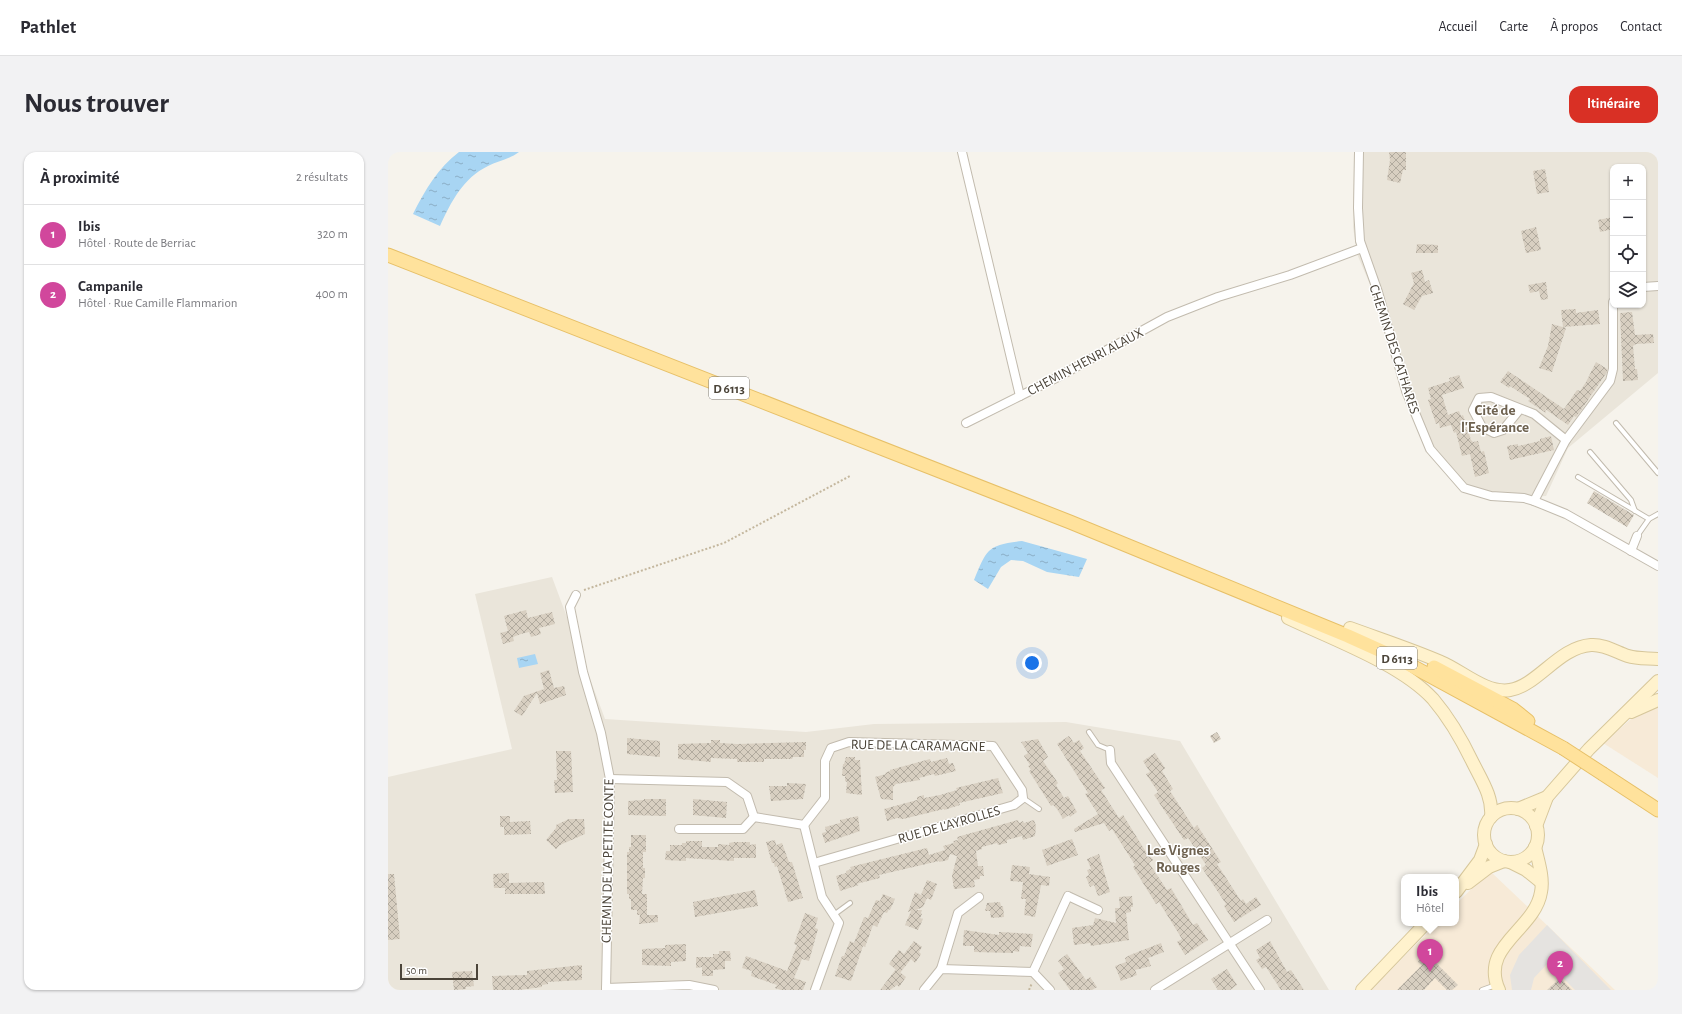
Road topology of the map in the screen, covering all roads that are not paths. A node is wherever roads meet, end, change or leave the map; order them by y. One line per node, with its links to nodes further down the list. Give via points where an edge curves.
1 (962, 152): 8 (street, CHEMIN HENRI ALAUX)
2 (1359, 152): 3 (street, CHEMIN DES CATHARES, via 1358,208)
3 (1362, 248): 8 (street, CHEMIN HENRI ALAUX, via 1167,317); 16 (street, CHEMIN DES CATHARES, via 1378,292 1406,391 1430,449 1464,488 1492,496)
4 (388, 255): 20 (main road, D 6113)
5 (1658, 286): 6 (street)
6 (1646, 287)
7 (1613, 308): 12 (street, via 1613,369 1610,381)
8 (1020, 396): 10 (street)
9 (1520, 409): 9 (street, via 1491,397 1479,398 1473,410 1482,427 1494,433 1503,430); 12 (street, via 1534,414)
10 (966, 423)
11 (1616, 423): 14 (lane)
12 (1566, 440): 16 (street)
13 (1590, 452): 17 (lane, via 1631,500)
14 (1658, 473)
15 (1578, 477): 17 (lane)
16 (1534, 501): 22 (street, CHEMIN DES CATHARES, via 1566,514)
17 (1635, 511): 19 (lane)
18 (1658, 514): 19 (lane)
19 (1649, 519): 21 (lane)
20 (1070, 522): 24 (main road, D 6113); 26 (main road, D 6113, via 1236,582)
21 (1637, 536): 22 (street)
22 (1631, 551): 23 (street, CHEMIN DES CATHARES)
23 (1658, 566)
24 (1223, 586): 33 (main road, D 6113, via 1399,659); 42 (main road, via 1385,664 1414,682 1432,698 1449,719 1465,746 1490,797)
25 (576, 595): 35 (street, CHEMIN DE LA PETITE CONTE, via 570,608)
26 (1350, 628): 27 (main road, via 1442,662 1496,690 1510,690 1523,685 1561,656 1590,645 1603,646 1629,657); 33 (main road, D 6113, via 1513,709)
27 (1658, 659)
28 (1658, 672): 29 (main road)
29 (1658, 682): 31 (main road)
30 (1658, 700): 31 (main road)
31 (1625, 714): 36 (main road, via 1589,749)
32 (1089, 732): 34 (lane, via 1098,744)
33 (1563, 748): 40 (main road, D 6113, bridge)
34 (1110, 750): 59 (street, via 1111,763)
35 (610, 779): 41 (street, via 728,782 747,796); 63 (street, CHEMIN DE LA PETITE CONTE)
36 (1547, 797): 39 (main road); 44 (main road)
37 (1023, 798): 38 (lane); 43 (street, RUE DE LA CARAMAGNE, via 1022,790 993,746 848,742 831,748 825,761 825,798); 49 (street, RUE DE L'AYROLLES, via 1014,805)
38 (1039, 809)
39 (1518, 809): 42 (main road, via 1504,809); 44 (main road, via 1529,816)
40 (1658, 810)
41 (754, 817): 43 (street); 45 (street, via 743,829)
42 (1491, 817): 46 (main road, via 1484,830)
43 (804, 825): 49 (street)
44 (1536, 826): 47 (main road, via 1538,836)
45 (679, 829)
46 (1486, 844): 48 (main road, via 1496,858); 51 (main road, via 1480,860)
47 (1535, 846): 48 (main road, via 1525,858); 50 (main road)
48 (1507, 862): 50 (main road, via 1526,870); 52 (main road, via 1490,868)
49 (814, 863): 56 (street, via 825,903)
50 (1541, 882): 62 (main road, via 1542,891 1530,918 1501,949 1494,970)
51 (1459, 889)
52 (1459, 889)
53 (979, 897): 60 (street, via 958,913)
54 (850, 903): 56 (lane)
55 (1098, 910): 61 (street, via 1068,896)
56 (835, 914): 65 (street, via 839,923)
57 (1267, 920): 59 (street)
58 (1423, 926): 70 (main road)
59 (1229, 944): 68 (street); 69 (street)
60 (941, 969): 61 (street); 66 (street)
61 (1033, 972): 67 (street)
62 (1497, 987): 71 (lane)
63 (606, 989): 64 (street, via 689,984)
64 (714, 990)
65 (815, 990)
66 (924, 990)
67 (1050, 990)
68 (1155, 990)
69 (1260, 990)
70 (1362, 990)
71 (1482, 990)

